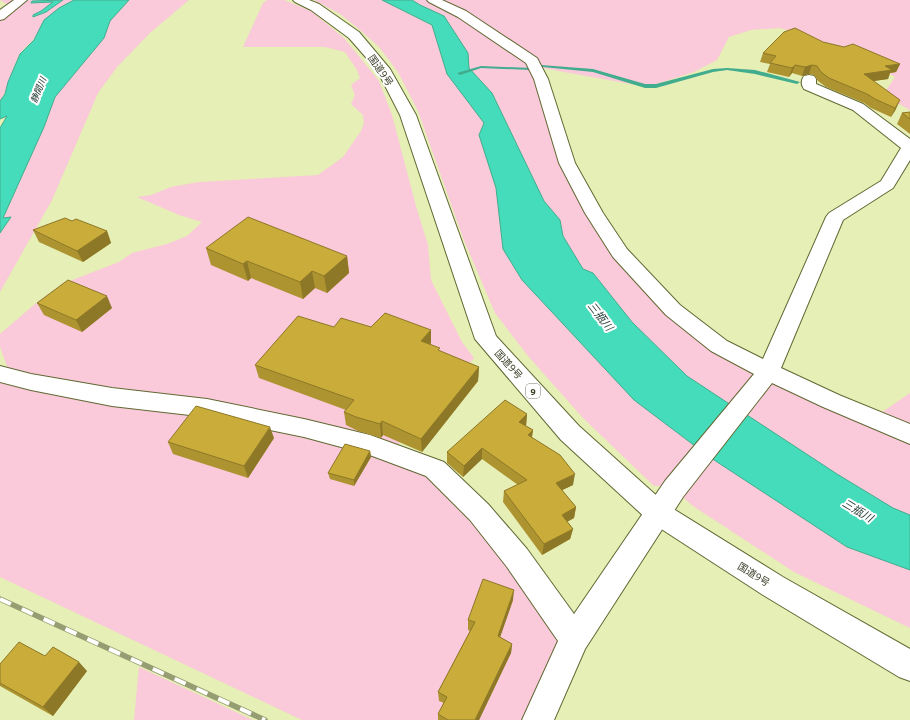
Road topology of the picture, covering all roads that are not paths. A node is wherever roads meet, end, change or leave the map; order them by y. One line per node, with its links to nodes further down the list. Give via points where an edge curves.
1 (21, 0): 4 (main road)
2 (299, 0): 10 (main road, 国道9号 / 9, via 316,7 354,35 383,69 408,115 486,338 570,433)
3 (433, 0): 7 (main road, via 462,14 532,61 541,79 567,163 594,213 620,253 673,310 720,346)
4 (0, 16)
5 (809, 79): 6 (main road, via 809,86 858,108)
6 (910, 147): 7 (main road, via 887,184 835,217)
7 (768, 372): 9 (main road); 10 (main road)
8 (0, 374): 11 (main road, via 112,397 207,408 304,428 370,445 436,469 480,512 518,558)
9 (910, 434)
10 (658, 513): 11 (main road); 12 (main road, 国道9号 / 9, via 773,586)
11 (574, 640): 13 (main road)
12 (910, 666)
13 (538, 720)

